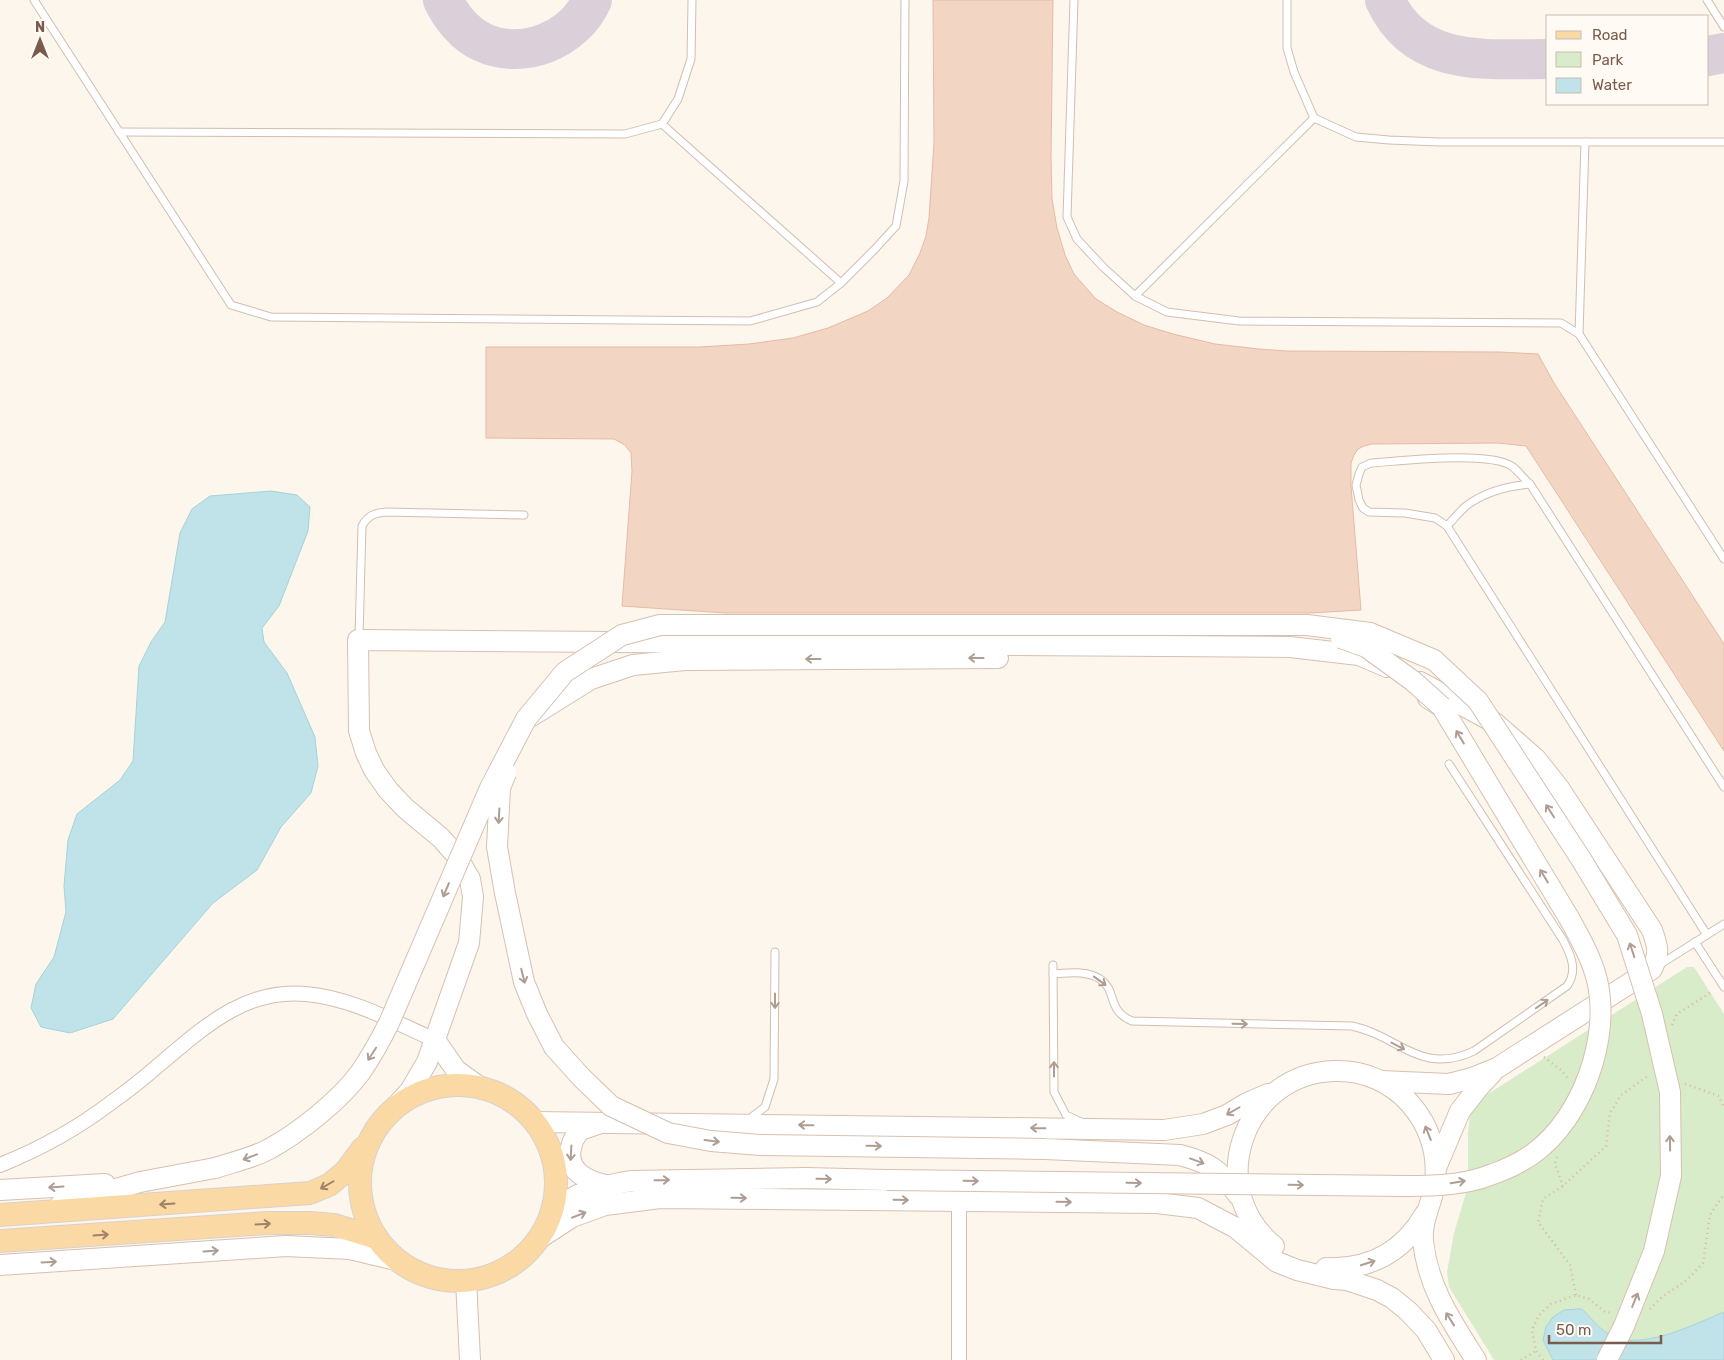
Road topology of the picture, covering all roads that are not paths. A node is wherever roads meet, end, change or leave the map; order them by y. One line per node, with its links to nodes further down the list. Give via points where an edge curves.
1 (34, 0): 10 (lane)
2 (692, 0): 9 (lane, via 691,59 678,99)
3 (905, 0): 13 (lane, via 904,181 896,226)
4 (1074, 0): 14 (lane, via 1067,217 1077,239)
5 (1287, 0): 8 (lane, via 1287,48)
6 (1707, 0): 7 (lane)
7 (1724, 27)
8 (1314, 118): 11 (lane, via 1356,137 1439,142); 14 (lane)
9 (662, 124): 10 (lane, via 625,134); 13 (lane)
10 (119, 132): 13 (lane, via 231,305 271,317 750,320 817,302)
11 (1585, 142): 12 (lane); 15 (lane)
12 (1724, 142)
13 (841, 283)
14 (1135, 296): 15 (lane, via 1167,312 1239,320 1561,323)
15 (1580, 334): 19 (lane)
16 (1530, 484): 18 (lane, via 1480,496 1465,506); 18 (lane, via 1513,466 1477,457 1371,462 1362,467 1356,485 1363,508 1369,512 1435,518); 25 (lane)
17 (524, 515): 21 (lane, via 387,512 366,518 362,526)
18 (1447, 526): 27 (lane)
19 (1724, 558)
20 (1307, 625): 22 (main road, bridge, via 1366,647); 23 (main road, bridge, via 660,625 622,635 564,672); 70 (main road, one-way to 20, bridge, via 1654,1252 1671,1176 1670,1092 1652,1014 1627,935 1478,701 1434,660 1370,633)
21 (358, 640): 31 (main road, via 1290,647 1358,655 1405,674 1495,723 1536,759 1560,788 1652,930 1658,947); 34 (main road, via 360,731 374,770 405,808 456,855 470,879 473,897 469,943)
22 (1442, 707): 23 (main road, one-way to 23, bridge, via 1400,679 1360,666 1256,657 685,660 633,665 591,679); 48 (main road, one-way to 22, bridge, via 631,1181 806,1178 1436,1186 1491,1175 1533,1154 1571,1113 1590,1076 1600,1024 1597,980 1570,918)
23 (526, 719): 47 (main road, one-way to 47, bridge, via 490,788 389,1023 359,1075 313,1119 270,1148 215,1168); 56 (main road, one-way to 56, bridge, via 500,788 498,847 522,973 537,1014 554,1046 611,1106 668,1133 711,1141 1045,1148 1180,1155 1201,1161 1224,1176)
24 (1449, 764): 32 (lane, one-way to 24, via 1076,972 1099,978 1110,991 1120,1015 1132,1021 1352,1026 1421,1056 1445,1060 1474,1051 1567,986 1574,971 1563,940)
25 (1724, 787)
26 (1724, 924): 27 (lane)
27 (1706, 935): 28 (lane)
28 (1695, 942): 31 (lane); 33 (lane)
29 (776, 952): 42 (lane, one-way to 42, via 774,1079 765,1107)
30 (1053, 965): 32 (lane)
31 (1652, 969): 35 (main road)
32 (1053, 974): 43 (lane, one-way to 32, via 1066,1115 1054,1092)
33 (1723, 986)
34 (435, 1040): 37 (main road, via 456,1070); 39 (main road, via 418,1080); 45 (street, via 333,998 278,994 255,1000 228,1011 200,1030 112,1103 69,1132)
35 (1496, 1068): 36 (main road, via 1450,1084); 46 (main road, via 1460,1111)
36 (1381, 1081): 38 (main road, via 1366,1075 1320,1072 1290,1082); 46 (main road, one-way to 36, via 1431,1138 1421,1118 1406,1099)
37 (481, 1088): 39 (main road, via 449,1086 433,1089 403,1102); 40 (main road, via 511,1100)
38 (1277, 1091): 43 (main road, one-way to 43, via 1203,1124 1164,1130); 56 (main road, via 1255,1113 1238,1156 1239,1187)
39 (391, 1112): 44 (main road)
40 (534, 1122): 41 (main road); 53 (main road, via 547,1143 554,1166 556,1182)
41 (602, 1123): 42 (main road); 48 (main road, one-way to 48, via 580,1130 571,1145 571,1163 580,1176)
42 (742, 1125): 43 (main road, one-way to 42)
43 (1097, 1129)
44 (371, 1137): 52 (main road, one-way to 52, via 346,1171 329,1185 310,1193); 57 (main road, via 361,1168 360,1184 363,1208)
45 (0, 1165)
46 (1436, 1169): 54 (main road)
47 (140, 1182): 49 (main road, one-way to 49); 52 (main road)
48 (606, 1185): 50 (main road); 53 (main road, via 567,1200)
49 (0, 1190)
50 (660, 1198): 51 (main road, one-way to 51); 58 (main road, one-way to 50, via 572,1217 604,1206)
51 (959, 1201): 64 (main road, one-way to 64, via 1157,1203 1198,1208 1236,1228 1277,1262); 67 (street)
52 (32, 1213): 55 (main road)
53 (551, 1213): 58 (main road)
54 (1425, 1214): 63 (main road, one-way to 54, via 1383,1257 1408,1239); 69 (main road, one-way to 54, via 1442,1307 1434,1286 1423,1240)
55 (0, 1215)
56 (1249, 1216): 60 (main road)
57 (377, 1238): 59 (main road, one-way to 57, via 284,1223 334,1225); 61 (main road)
58 (537, 1240): 65 (main road, via 502,1270)
59 (0, 1241)
60 (1268, 1241): 63 (main road, via 1293,1258); 64 (main road)
61 (400, 1261): 62 (main road, one-way to 61, via 286,1246 350,1250); 65 (main road, via 427,1276)
62 (0, 1265)
63 (1338, 1268): 64 (main road)
64 (1297, 1270): 68 (main road, via 1365,1284 1392,1298 1426,1330)
65 (466, 1280): 66 (main road)
66 (470, 1360)
67 (959, 1360)
68 (1444, 1360)
69 (1476, 1360)
70 (1607, 1360)

